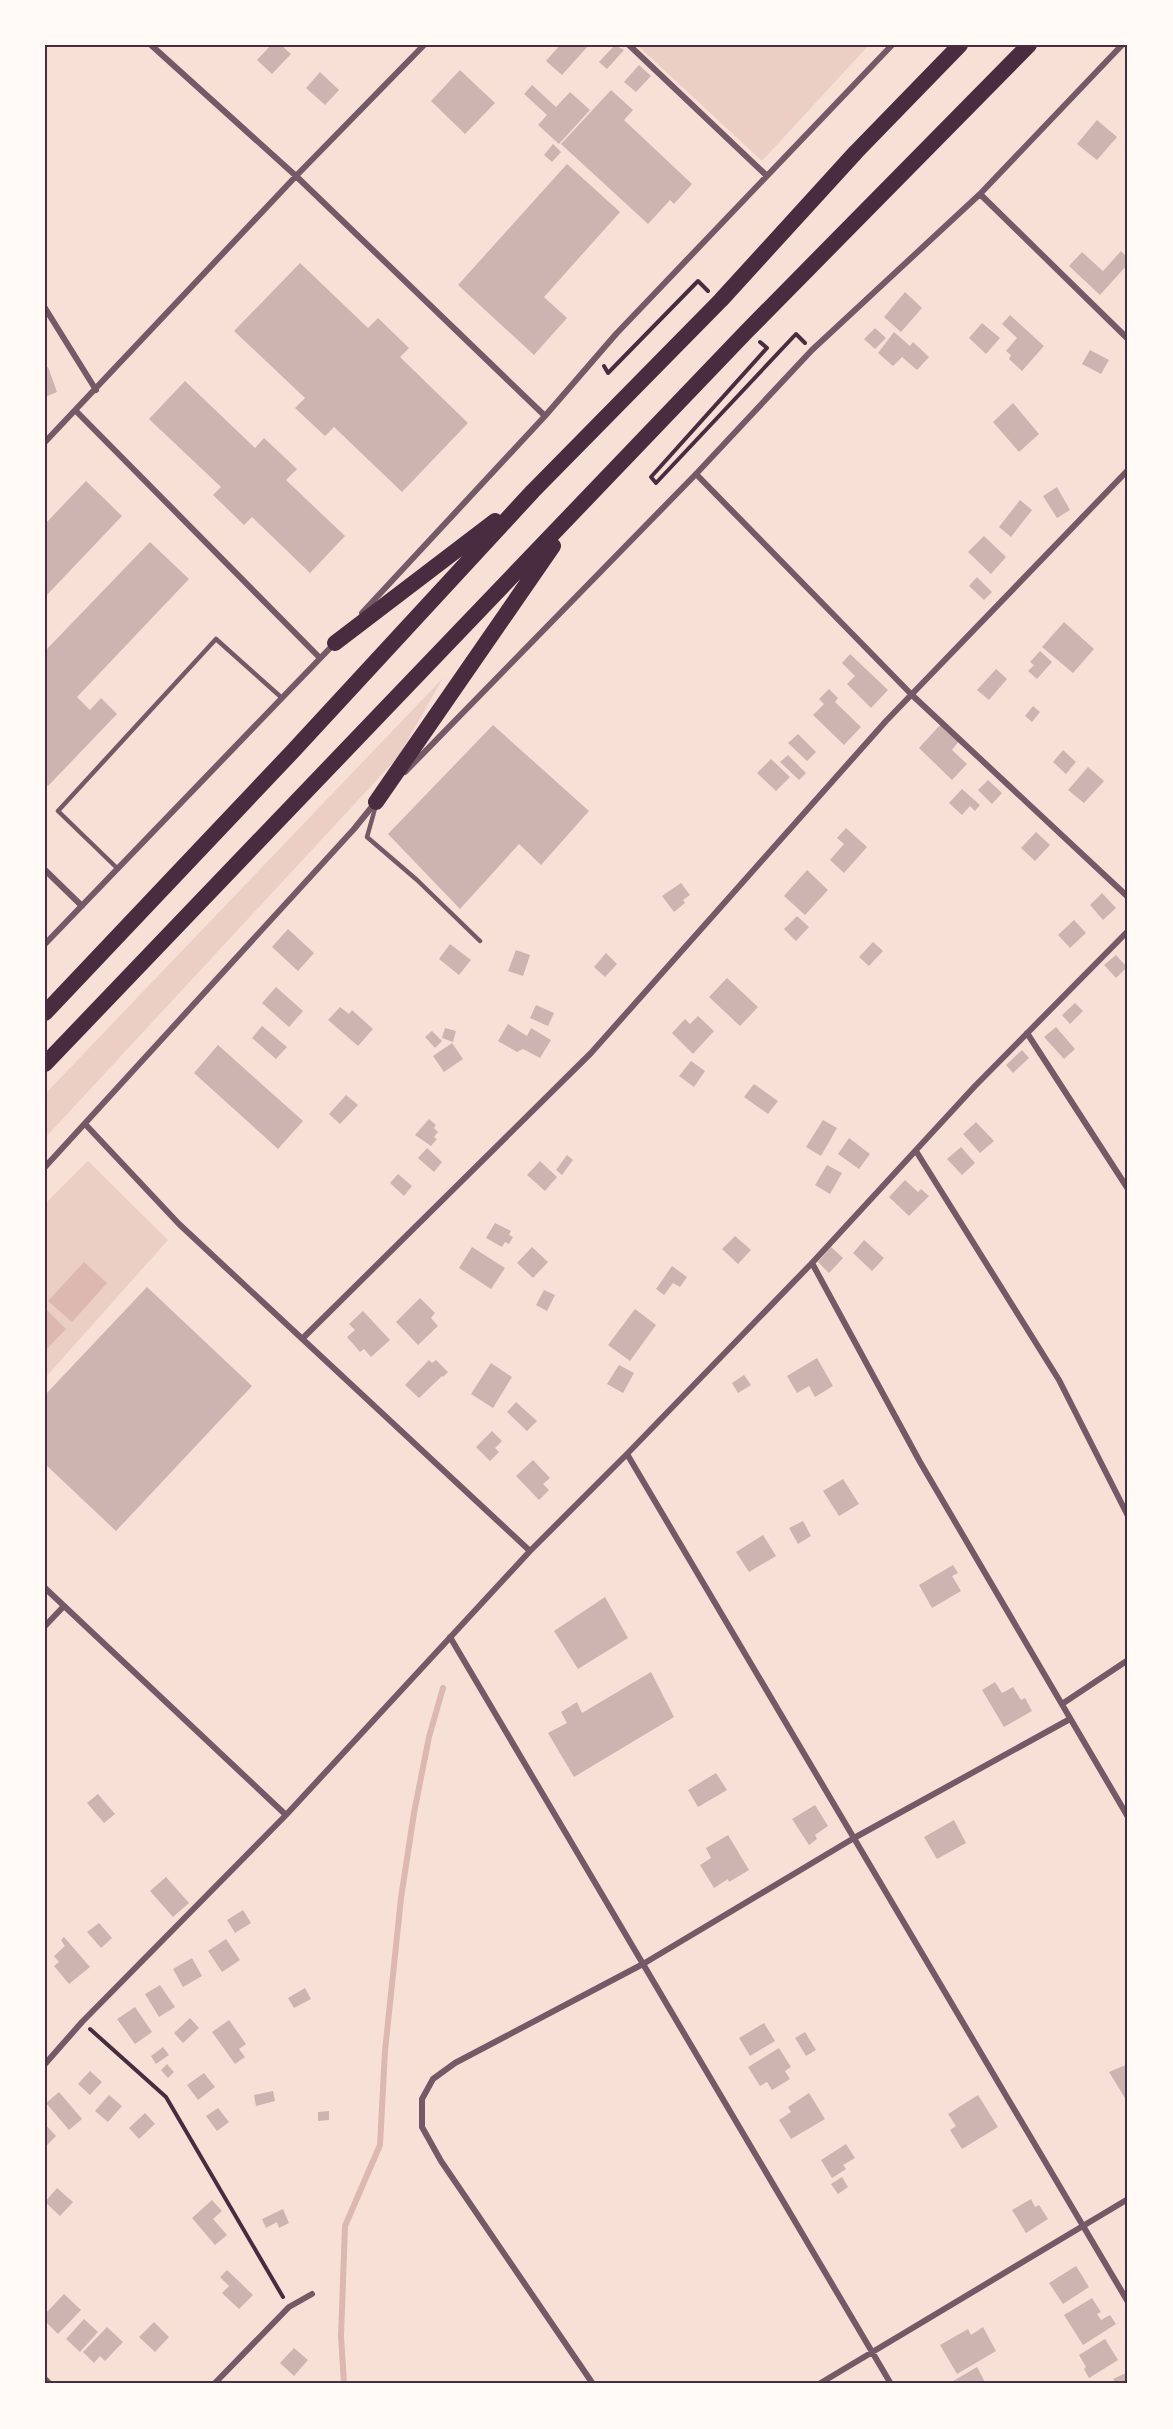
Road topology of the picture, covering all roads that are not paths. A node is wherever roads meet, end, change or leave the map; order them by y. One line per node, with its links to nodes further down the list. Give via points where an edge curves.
1 (152, 45): 9 (street)
2 (424, 45): 9 (street)
3 (629, 45): 8 (street)
4 (892, 45): 8 (street)
5 (960, 45): 19 (highway, via 721,300)
6 (1029, 45): 20 (highway)
7 (1122, 45): 10 (street)
8 (766, 175): 15 (street, via 616,334)
9 (296, 176): 13 (street); 15 (street)
10 (980, 194): 12 (street); 18 (street, via 812,350)
11 (45, 308): 13 (street)
12 (1128, 339)
13 (96, 390): 14 (street)
14 (75, 411): 16 (street); 22 (street)
15 (545, 416): 21 (street)
16 (45, 442)
17 (1128, 470): 23 (street)
18 (696, 474): 23 (street); 25 (street)
19 (533, 491): 21 (highway); 33 (highway)
20 (580, 506): 25 (highway); 35 (highway)
21 (335, 643): 22 (street)
22 (320, 658): 24 (street)
23 (912, 695): 28 (street); 41 (street, via 591,1053)
24 (282, 698): 26 (street); 26 (lane, via 216,639 58,811)
25 (376, 802): 31 (lane, via 367,837); 36 (street)
26 (118, 869): 29 (street)
27 (45, 870): 29 (street)
28 (1128, 897)
29 (82, 906): 32 (street)
30 (1128, 930): 34 (street)
31 (480, 941)
32 (45, 944)
33 (45, 1013)
34 (1027, 1033): 37 (street); 39 (street)
35 (45, 1064)
36 (86, 1125): 38 (street); 41 (street, via 179,1224)
37 (916, 1151): 40 (street); 43 (street, via 1059,1380)
38 (45, 1167)
39 (1128, 1189)
40 (812, 1263): 42 (street); 50 (street, via 920,1462)
41 (303, 1339): 44 (street)
42 (627, 1454): 44 (street); 54 (street)
43 (1128, 1516)
44 (530, 1551): 48 (street)
45 (45, 1588): 46 (street)
46 (64, 1606): 47 (street); 52 (street)
47 (45, 1626)
48 (450, 1637): 52 (street); 55 (street)
49 (1128, 1660): 50 (street)
50 (1062, 1704): 51 (street)
51 (1070, 1719): 53 (street); 54 (street)
52 (286, 1815): 56 (street)
53 (1128, 1817)
54 (854, 1838): 55 (street); 58 (street)
55 (643, 1964): 61 (street); 65 (street, via 455,2063 432,2079 422,2099 422,2127 441,2161)
56 (45, 2064)
57 (1128, 2199): 58 (street)
58 (1083, 2225): 60 (street); 61 (street)
59 (312, 2294): 64 (street, via 289,2307)
60 (1128, 2302)
61 (872, 2352): 66 (street); 67 (street)
62 (45, 2379): 63 (street)
63 (50, 2384)
64 (214, 2384)
65 (593, 2384)
66 (819, 2384)
67 (891, 2384)

